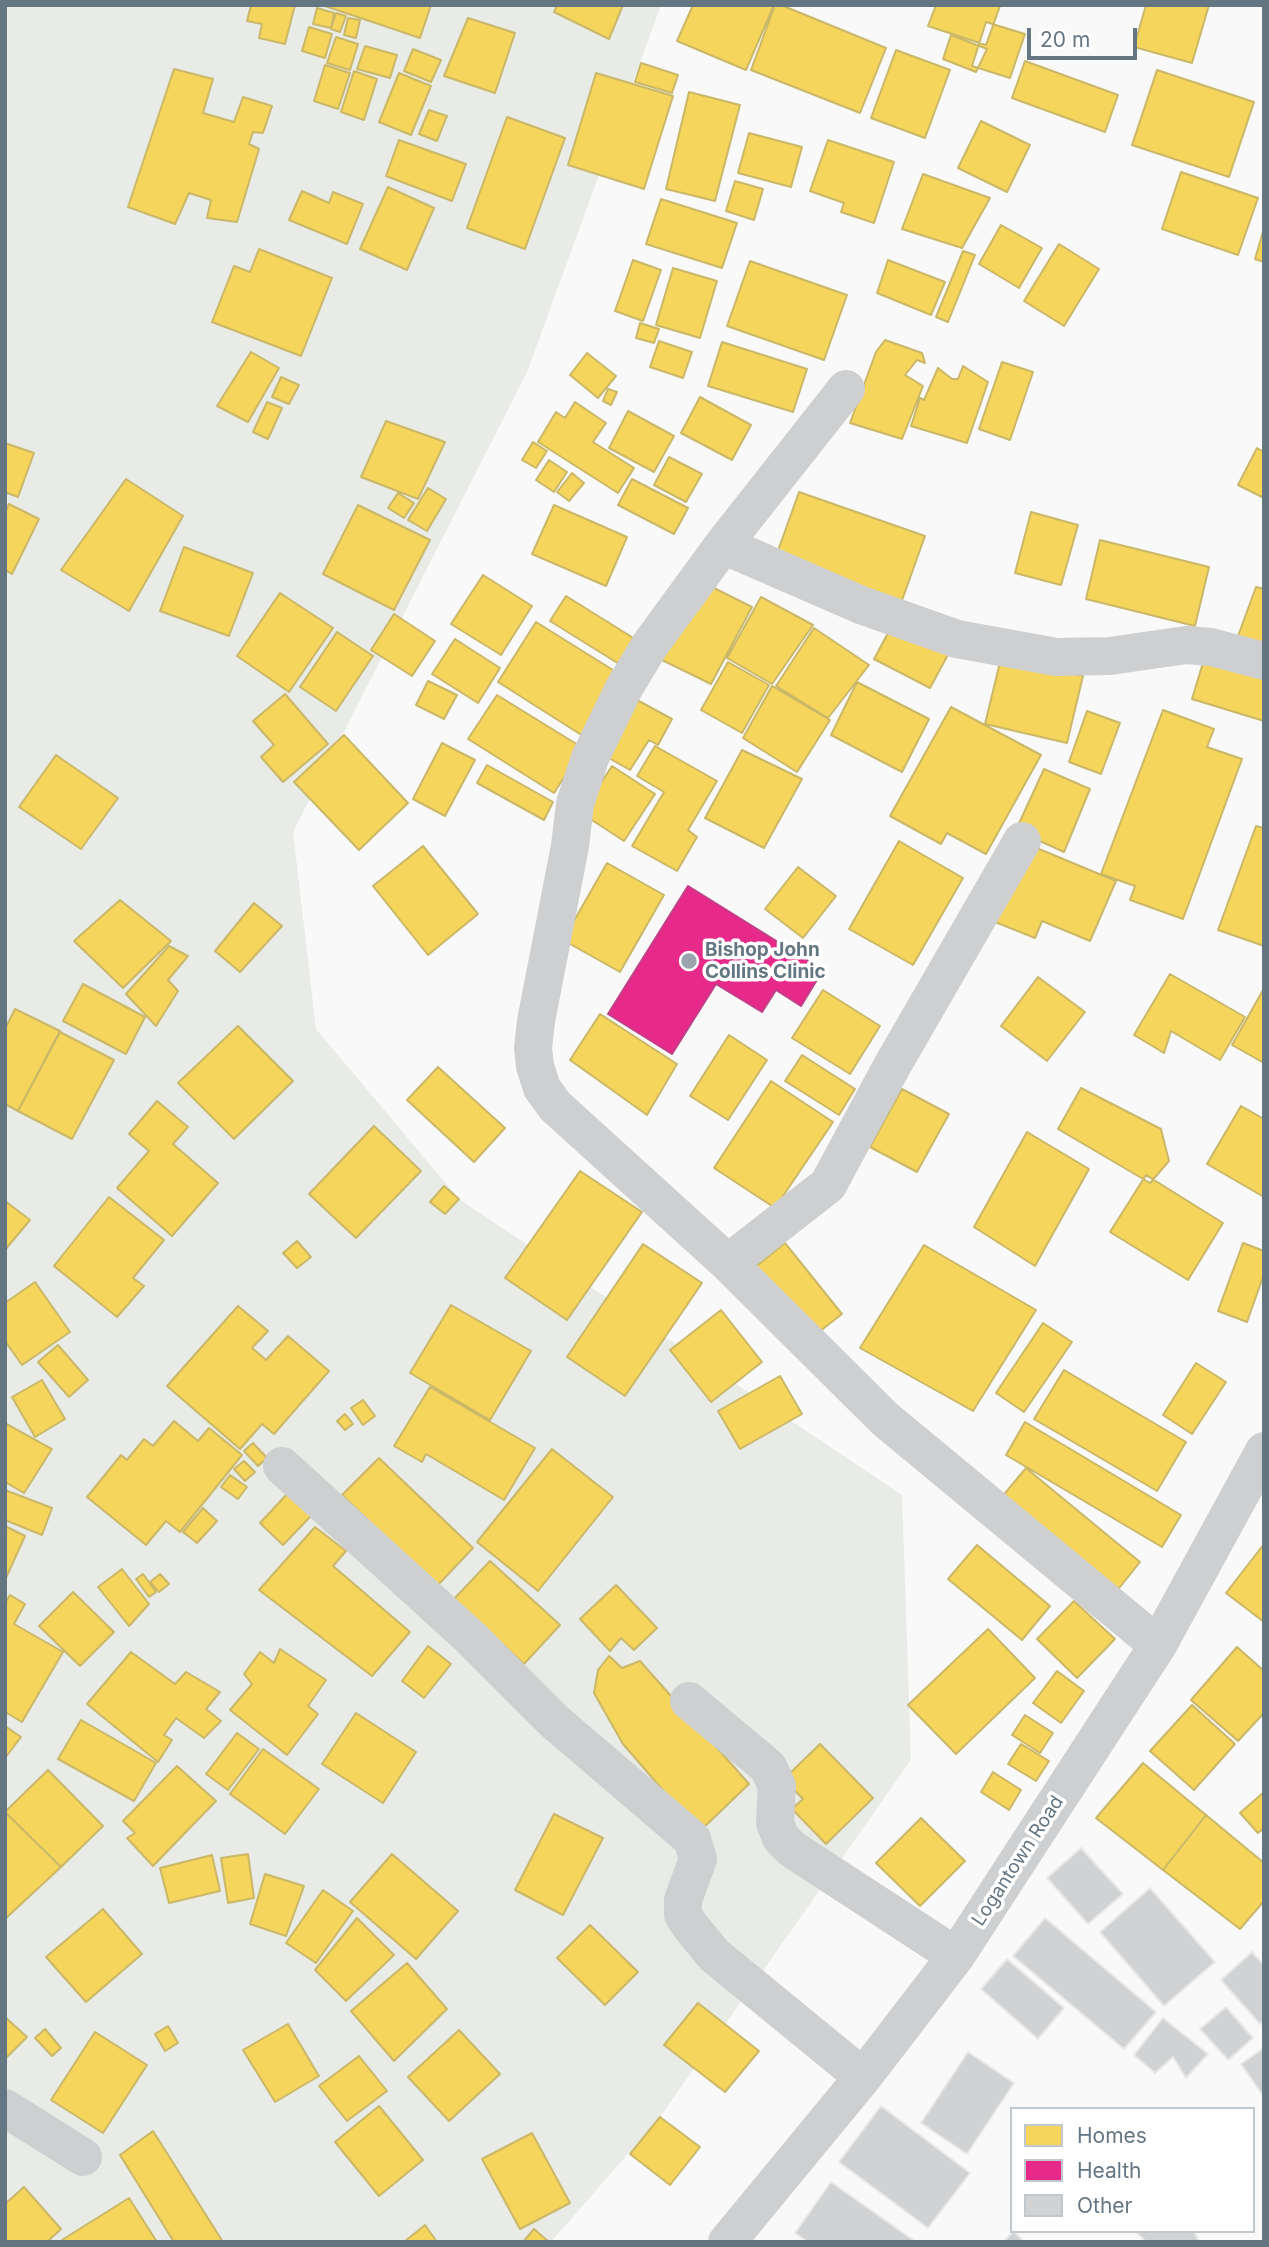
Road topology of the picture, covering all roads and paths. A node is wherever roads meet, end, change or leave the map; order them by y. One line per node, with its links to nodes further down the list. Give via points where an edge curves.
1 (846, 389): 2 (street)
2 (723, 545): 3 (street, via 861,605 957,639 1056,657 1110,656 1186,645); 5 (street, via 650,645 590,758 575,804 533,1048 542,1087 555,1106)
3 (1264, 661)
4 (1022, 841): 5 (street, via 828,1185)
5 (727, 1263): 8 (street, via 885,1419)
6 (1264, 1451): 8 (street, Logantown Road)
7 (282, 1466): 11 (street, via 471,1638 554,1721 692,1839 698,1859 683,1900 683,1915 691,1927 714,1955)
8 (1158, 1645): 10 (street, Logantown Road)
9 (689, 1701): 10 (street, via 768,1767 777,1786 775,1823 781,1838)
10 (956, 1956): 11 (street, Logantown Road)
11 (863, 2077): 14 (street, Logantown Road)
12 (5, 2108): 13 (street)
13 (83, 2157)
14 (727, 2242)

